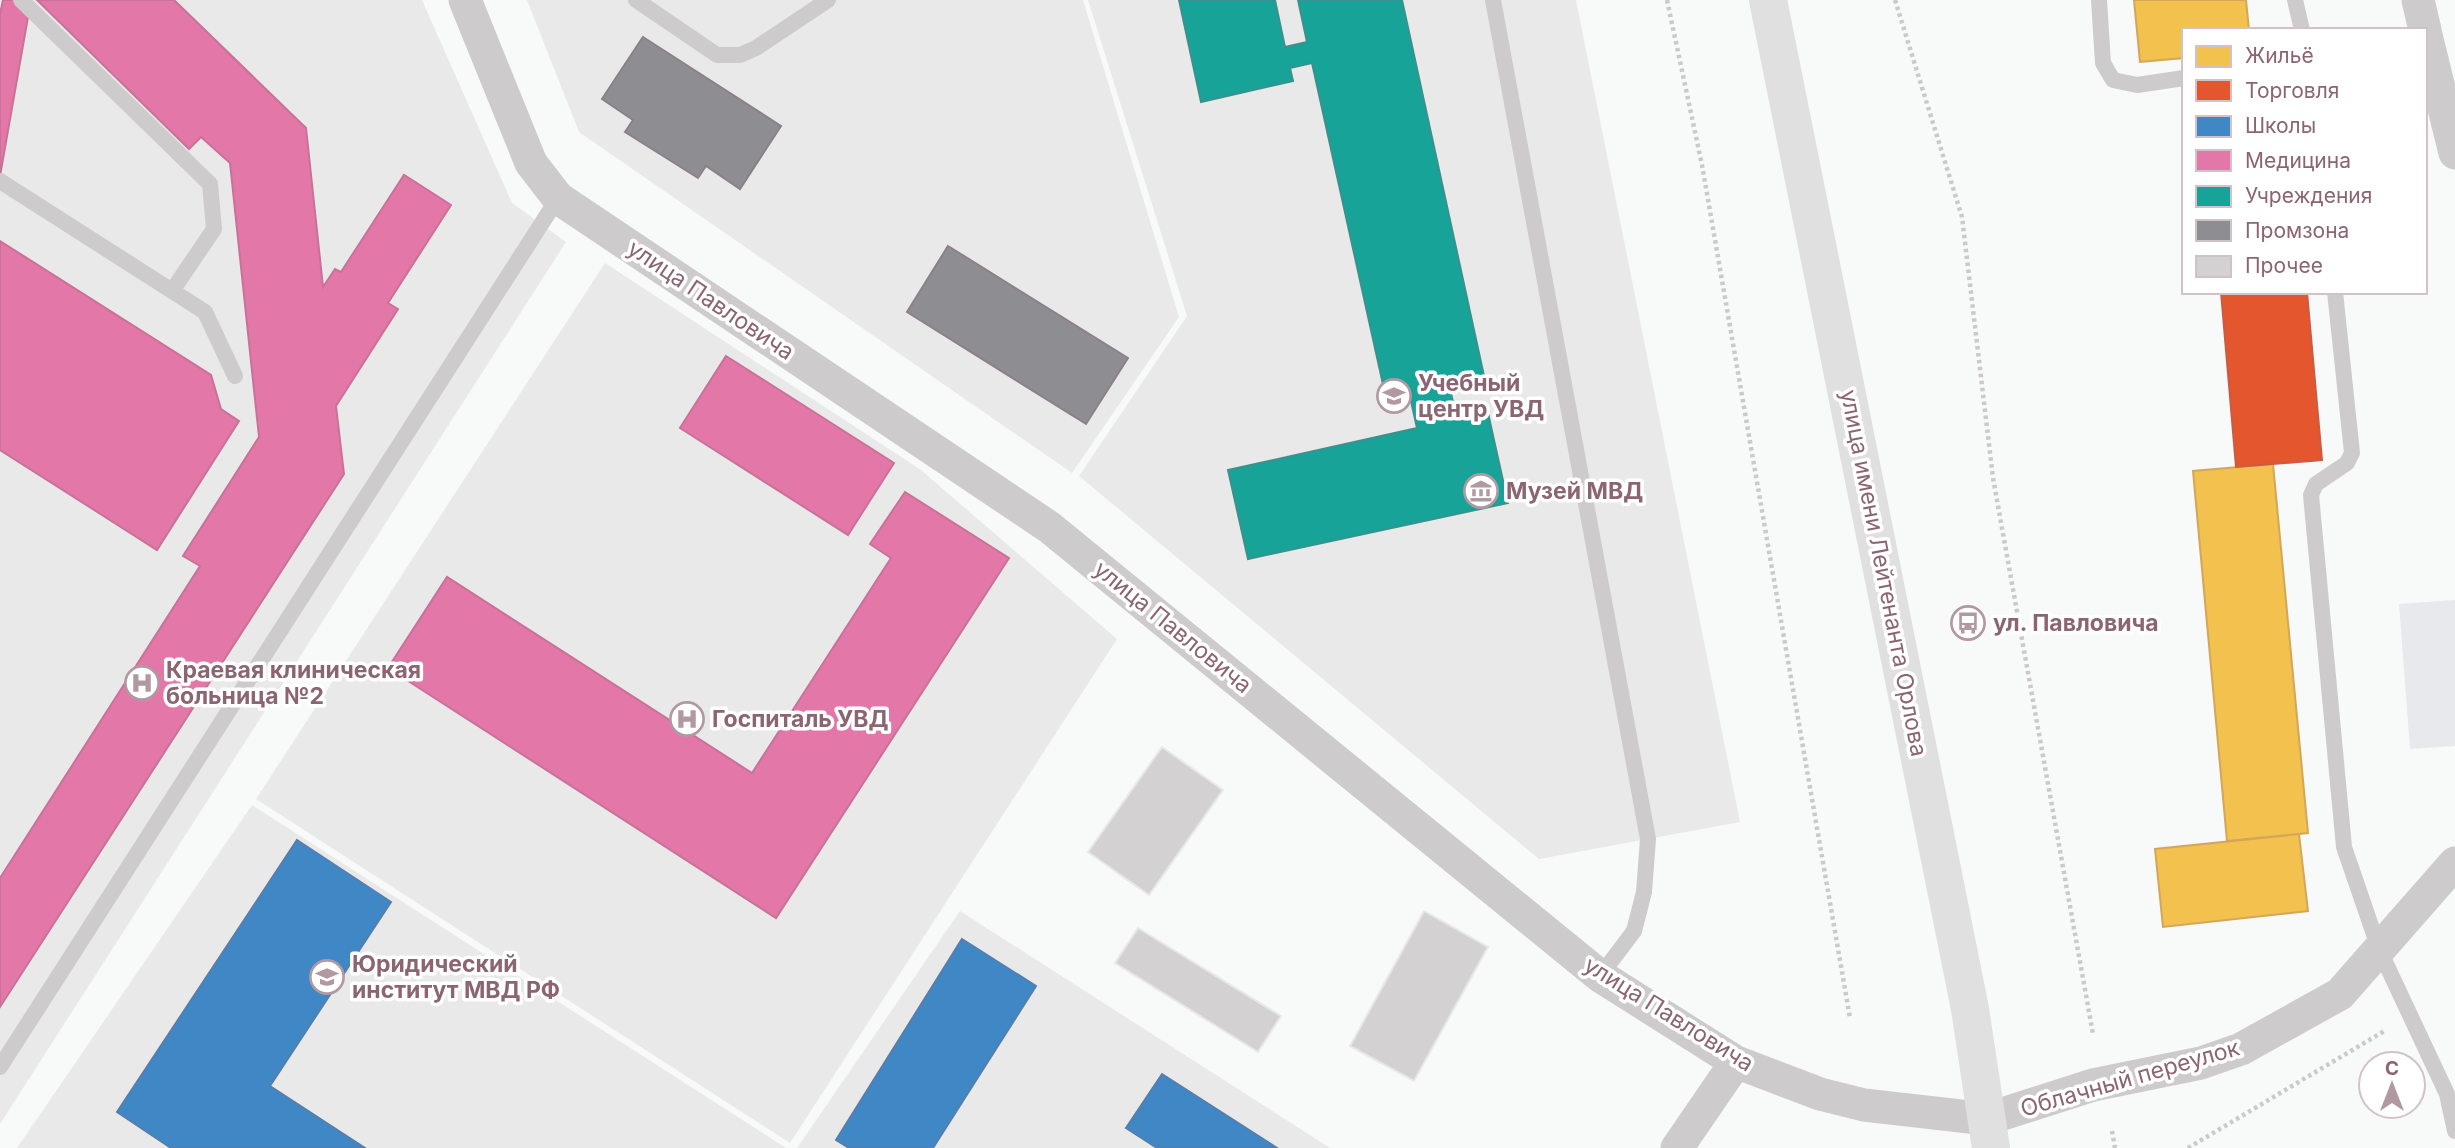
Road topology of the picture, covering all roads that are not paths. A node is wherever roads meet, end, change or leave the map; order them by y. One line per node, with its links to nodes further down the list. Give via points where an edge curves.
1 (21, 0): 17 (lane, via 210,184 214,229)
2 (465, 0): 16 (street, улица Павловича, via 531,163)
3 (636, 0): 4 (lane, via 717,55 740,55 756,48)
4 (828, 0)
5 (1493, 0): 22 (lane, via 1648,839 1644,892 1634,931)
6 (1768, 0): 26 (main road, улица имени Лейтенанта Орлова, via 1968,996)
7 (2099, 0): 13 (lane, via 2103,63 2113,80 2137,85)
8 (2295, 0): 10 (lane)
9 (2417, 0): 11 (street)
10 (2302, 28)
11 (2424, 28)
12 (2427, 42): 14 (street)
13 (2182, 78)
14 (2455, 153)
15 (0, 181): 17 (lane)
16 (558, 198): 22 (street, улица Павловича, via 1049,527); 24 (lane)
17 (173, 291): 19 (lane, via 205,312)
18 (2335, 294): 21 (lane, via 2352,453 2347,463 2316,484 2311,495 2344,847)
19 (235, 376)
20 (2455, 863): 21 (street, Облачный переулок)
21 (2379, 949): 25 (lane, via 2447,1094); 26 (street, Облачный переулок, via 2340,994 2241,1049 2201,1063 2093,1085)
22 (1600, 976): 23 (street, улица Павловича)
23 (1736, 1062): 26 (street, улица Павловича, via 1820,1094); 27 (street)
24 (0, 1067)
25 (2455, 1131)
26 (1989, 1134)
27 (1677, 1148)

